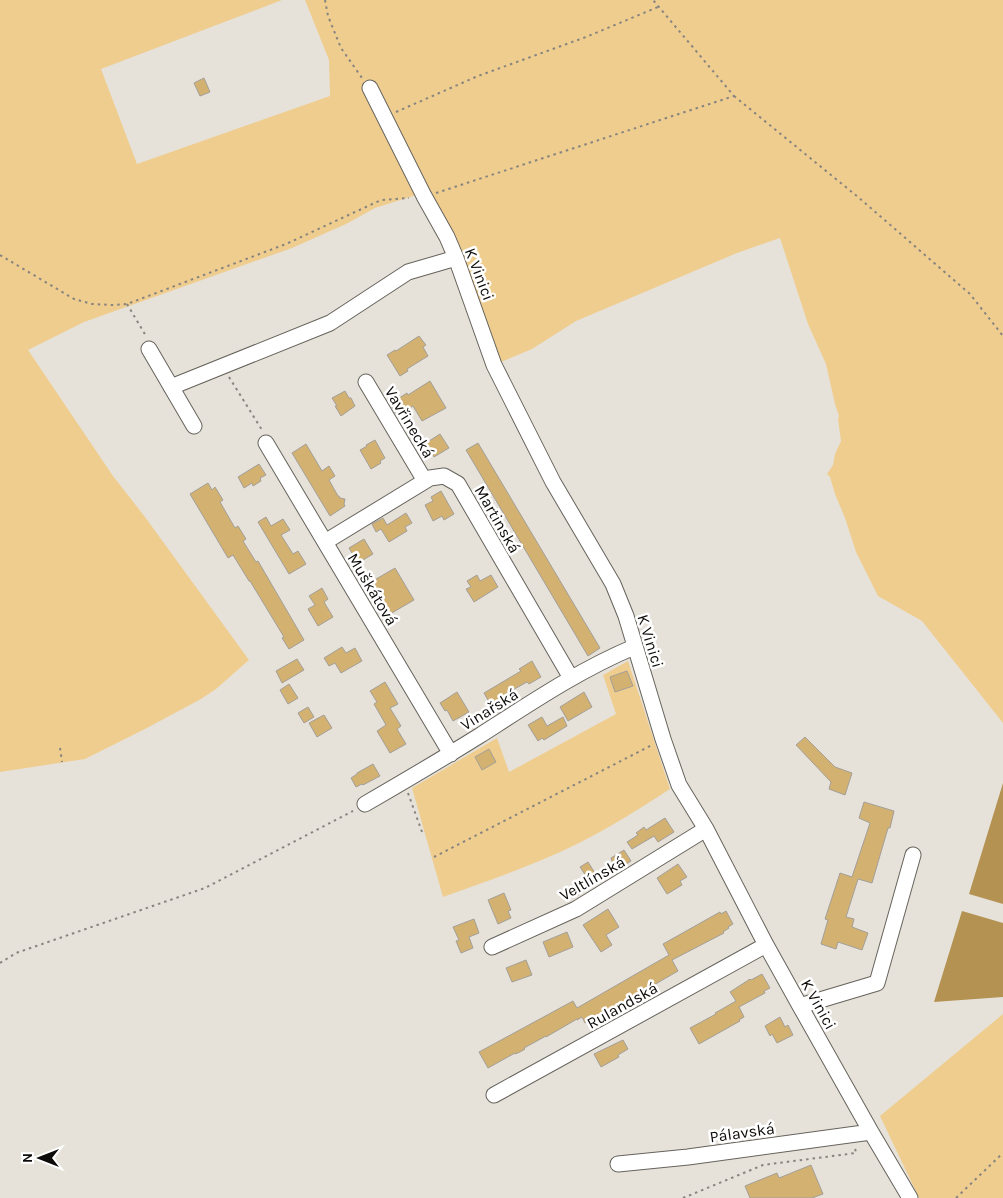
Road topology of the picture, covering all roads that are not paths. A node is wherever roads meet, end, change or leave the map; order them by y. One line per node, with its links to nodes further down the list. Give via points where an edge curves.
1 (370, 88): 2 (street, K Vinici)
2 (456, 258): 5 (street, via 408,272 330,323); 10 (street, K Vinici, via 494,364 553,482 613,584)
3 (149, 349): 5 (street)
4 (366, 382): 8 (street, Vavřinecká)
5 (171, 387): 6 (street)
6 (194, 426)
7 (264, 438): 9 (street, Muškátová)
8 (425, 481): 9 (street, Martinská); 11 (street, Martinská, via 444,476 458,484)
9 (325, 542): 12 (street, Muškátová)
10 (634, 647): 11 (street, Vinařská); 14 (street, K Vinici, via 679,785)
11 (571, 678): 12 (street, Vinařská)
12 (450, 754): 13 (street, Vinařská)
13 (365, 804)
14 (706, 829): 16 (street, K Vinici); 17 (street, Veltlínská, via 576,909)
15 (912, 855): 18 (street, via 877,983)
16 (766, 945): 18 (street, K Vinici); 19 (street, Rulandská)
17 (492, 947)
18 (800, 1006): 20 (street, K Vinici)
19 (494, 1095)
20 (871, 1132): 21 (street, Pálavská); 22 (street, K Vinici)
21 (618, 1164)
22 (910, 1198)

